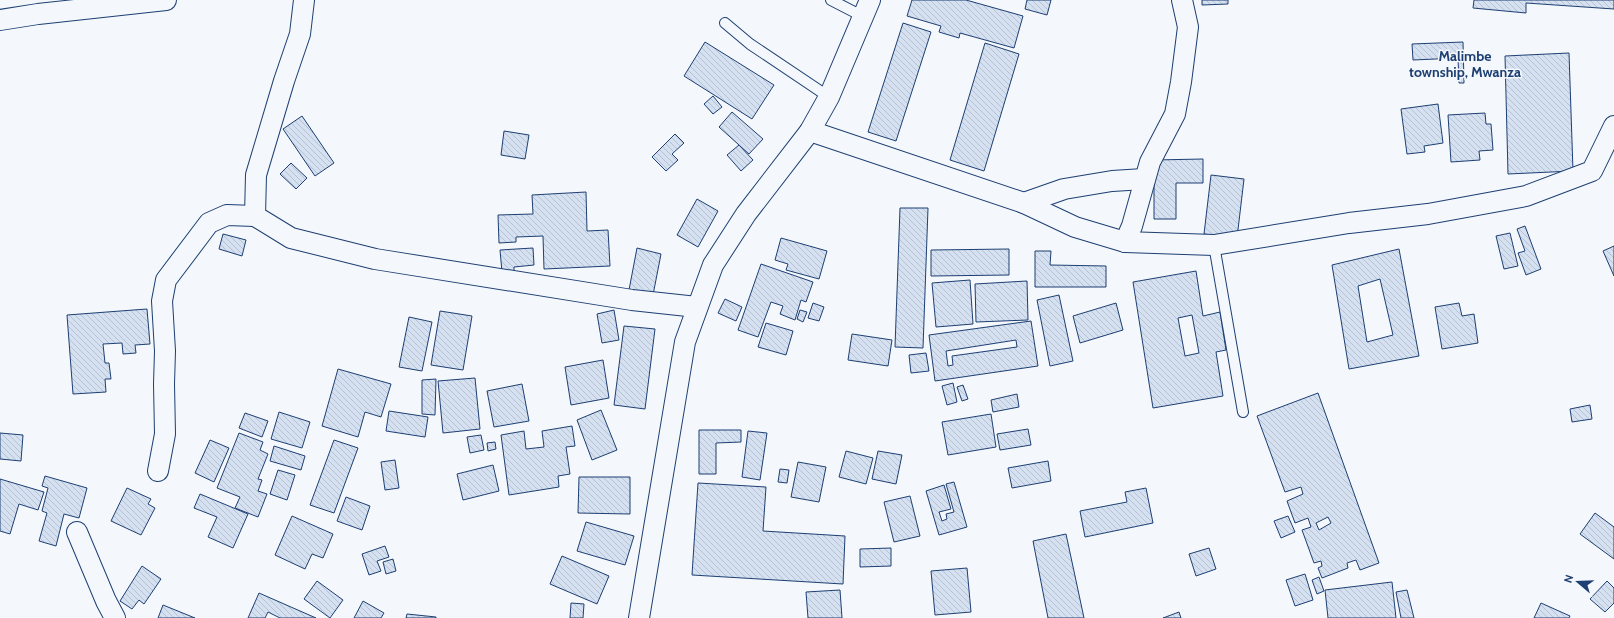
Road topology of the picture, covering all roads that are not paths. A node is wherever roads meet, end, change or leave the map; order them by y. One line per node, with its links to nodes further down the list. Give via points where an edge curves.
1 (166, 0): 6 (street)
2 (304, 0): 13 (street, via 300,34 256,175)
3 (830, 0): 5 (lane)
4 (1182, 0): 11 (street, via 1188,27 1175,114)
5 (867, 9): 8 (street)
6 (0, 20)
7 (724, 23): 8 (lane, via 750,44)
8 (829, 97): 10 (street)
9 (1614, 126): 15 (street, via 1592,171 1526,196 1428,214 1349,223)
10 (810, 132): 12 (street); 16 (street, via 746,214 713,265)
11 (1144, 179): 12 (street, via 1112,181 1064,190); 14 (street, via 1132,226)
12 (1024, 203): 14 (street, via 1075,227)
13 (255, 216): 16 (street, via 291,238 375,260 632,300); 18 (street, via 227,215 209,223 166,280 162,301 165,434)
14 (1125, 242): 15 (street)
15 (1214, 245): 17 (lane)
16 (697, 307): 21 (street, via 685,342)
17 (1243, 412)
18 (158, 471)
19 (77, 532): 20 (street)
20 (115, 618)
21 (639, 618)

